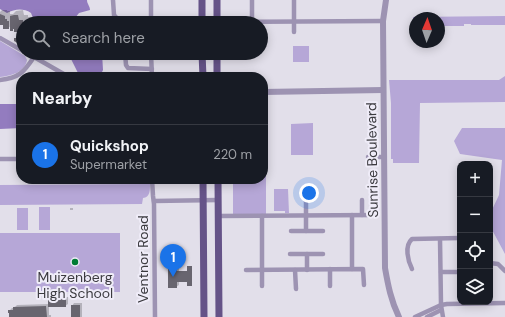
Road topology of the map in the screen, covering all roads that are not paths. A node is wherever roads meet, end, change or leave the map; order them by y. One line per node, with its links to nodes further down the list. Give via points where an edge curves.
1 (113, 0): 8 (street)
2 (151, 0): 9 (street)
3 (202, 0): 10 (main road)
4 (217, 0): 11 (main road)
5 (252, 0): 12 (street)
6 (294, 0): 15 (street)
7 (386, 0): 13 (street, Sunrise Boulevard)
8 (115, 16)
9 (151, 16)
10 (202, 16)
11 (217, 16)
12 (252, 16)
13 (383, 21): 15 (street); 32 (street, Sunrise Boulevard)
14 (268, 22): 15 (street)
15 (294, 22): 16 (street)
16 (294, 32)
17 (0, 38): 18 (street)
18 (16, 47)
19 (32, 60): 26 (street)
20 (39, 60): 27 (street)
21 (126, 60): 25 (street, via 128,68)
22 (152, 60): 25 (street)
23 (202, 60): 28 (main road)
24 (217, 60): 29 (main road)
25 (152, 69)
26 (23, 72)
27 (60, 72)
28 (202, 72)
29 (217, 72)
30 (16, 77): 31 (street)
31 (0, 80)
32 (383, 90): 33 (street); 35 (street, Sunrise Boulevard)
33 (268, 92)
34 (368, 157): 35 (street)
35 (384, 157): 80 (street, Sunrise Boulevard, via 385,268 394,308)
36 (0, 159): 37 (street)
37 (16, 159)
38 (152, 184): 44 (street, Ventnor Road)
39 (203, 184): 41 (main road)
40 (218, 184): 42 (main road)
41 (203, 200): 42 (street); 44 (street); 78 (main road)
42 (218, 200): 49 (main road)
43 (362, 200): 47 (street)
44 (154, 201): 77 (street, Ventnor Road)
45 (306, 201): 51 (street)
46 (352, 215): 47 (street); 51 (street); 61 (street)
47 (362, 215): 48 (street)
48 (376, 215)
49 (218, 216): 50 (street); 79 (main road)
50 (262, 216): 51 (street); 64 (street)
51 (306, 216): 52 (street)
52 (306, 231): 53 (street); 54 (street)
53 (323, 231)
54 (291, 232)
55 (457, 238): 56 (street)
56 (440, 239): 62 (street, via 415,238 410,241 408,261); 69 (street)
57 (290, 254): 58 (street)
58 (307, 254): 59 (street); 66 (street)
59 (323, 254)
60 (493, 263): 68 (street, via 498,264)
61 (352, 269): 67 (street); 71 (street, via 363,269)
62 (412, 269)
63 (246, 270): 64 (street)
64 (262, 270): 65 (street); 72 (street)
65 (295, 270): 66 (street); 74 (street)
66 (307, 270): 67 (street)
67 (330, 270): 73 (street)
68 (505, 271)
69 (441, 272): 70 (street); 76 (street)
70 (457, 272)
71 (364, 285)
72 (262, 286)
73 (330, 286)
74 (296, 289)
75 (505, 304): 76 (street, via 447,304)
76 (441, 308): 81 (street); 82 (street); 83 (street)
77 (155, 317)
78 (204, 317)
79 (219, 317)
80 (399, 317)
81 (415, 317)
82 (427, 317)
83 (443, 317)

